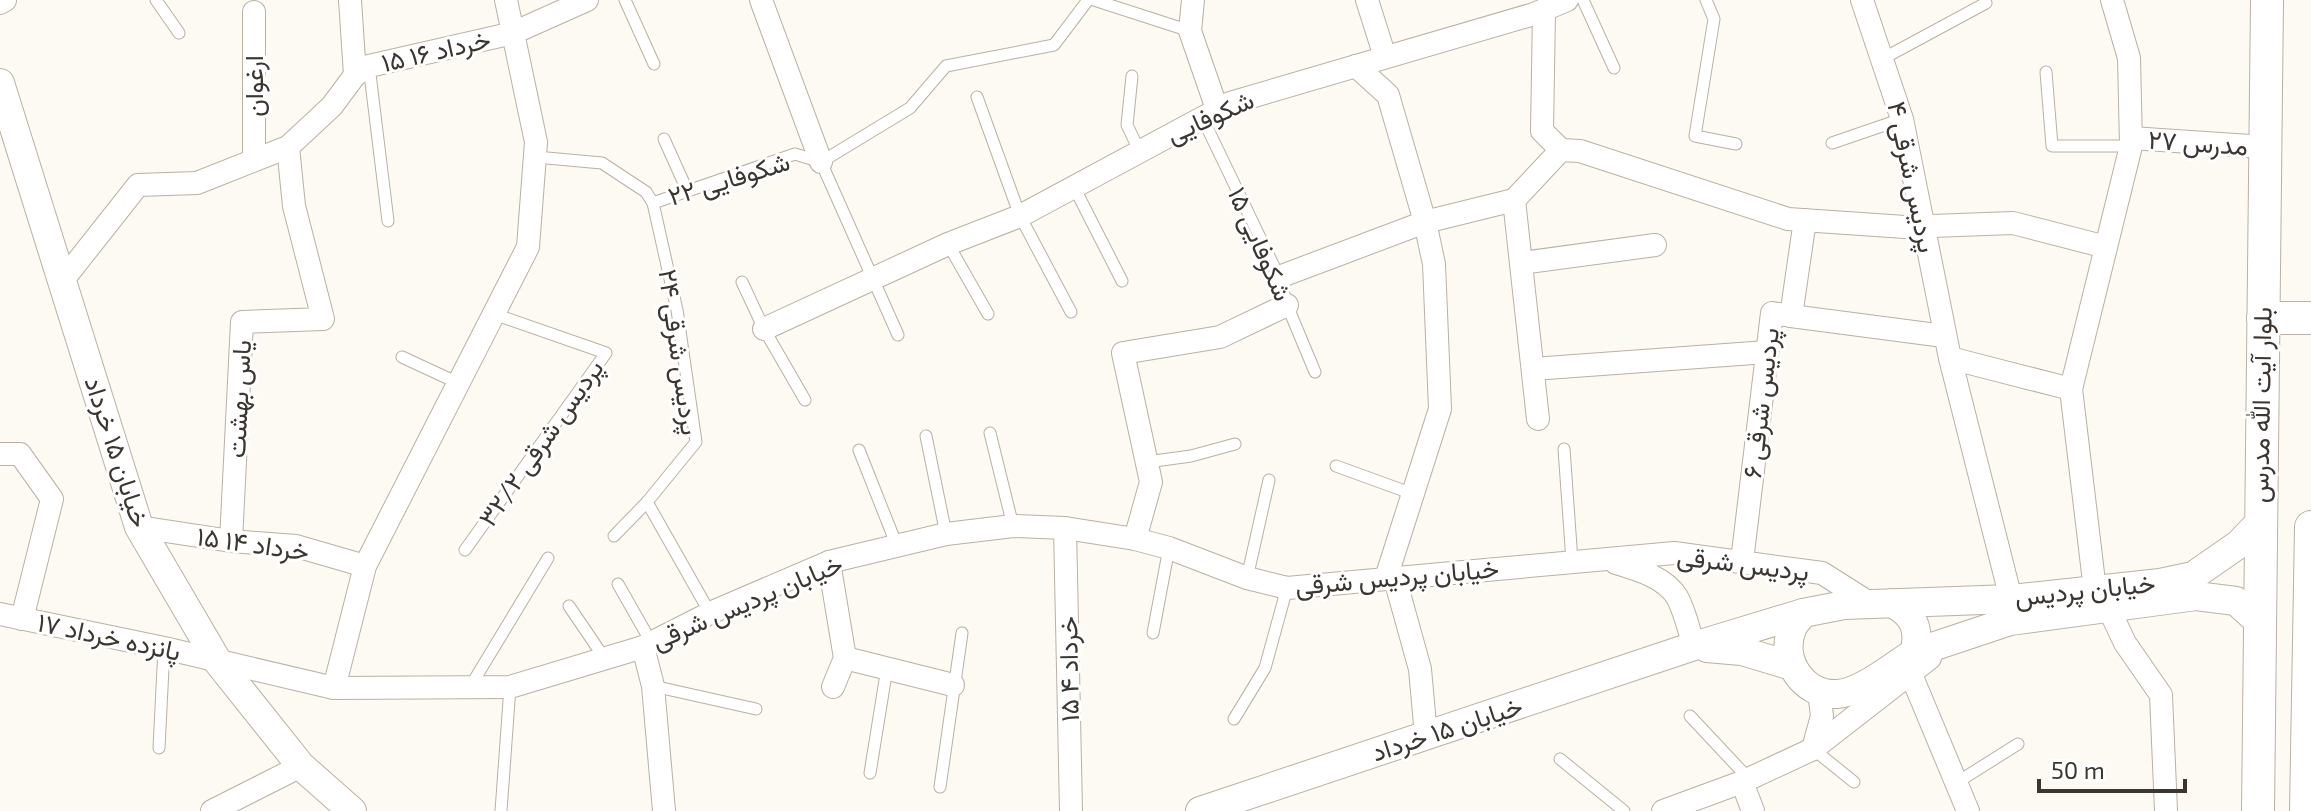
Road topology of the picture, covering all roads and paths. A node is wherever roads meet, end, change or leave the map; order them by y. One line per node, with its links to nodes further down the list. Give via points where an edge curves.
1 (156, 0): 21 (lane)
2 (350, 0): 28 (street)
3 (506, 0): 22 (street)
4 (587, 0): 22 (street, ۱۵ خرداد ۱۶)
5 (625, 0): 25 (lane)
6 (761, 0): 45 (street)
7 (1088, 0): 45 (lane, via 1054,45 946,66 910,108)
8 (1094, 0): 20 (lane)
9 (1193, 0): 20 (street)
10 (1367, 0): 23 (street)
11 (1567, 0): 18 (street, شکوفایی)
12 (1583, 0): 27 (lane)
13 (1706, 0): 38 (lane, via 1714,19 1695,136)
14 (1862, 0): 24 (street, پردیس شرقی ۴)
15 (2112, 0): 36 (street, via 2129,58)
16 (2267, 0): 40 (main road, بلوار آیت الله مدرس)
17 (1986, 3): 24 (lane)
18 (1535, 9): 23 (street, شکوفایی); 42 (street, via 1542,131)
19 (254, 12): 44 (street, ارغوان)
20 (1190, 31): 33 (street)
21 (179, 33)
22 (513, 33): 28 (street, ۱۵ خرداد ۱۶); 43 (street)
23 (1385, 57): 26 (street, شکوفایی)
24 (1884, 58): 34 (street, پردیس شرقی ۴)
25 (654, 64)
26 (1356, 66): 33 (street, شکوفایی); 53 (street, via 1388,95)
27 (1614, 68)
28 (362, 70): 39 (street, ۱۵ خرداد ۱۶); 52 (lane)
29 (2046, 72): 36 (lane, via 2052,146)
30 (1132, 76): 41 (lane, via 1127,125)
31 (0, 83): 61 (street, خیابان ۱۵ خرداد)
32 (977, 97): 50 (lane)
33 (1210, 113): 41 (street, شکوفایی); 59 (lane, شکوفایی ۱۵)
34 (1902, 119): 37 (lane); 54 (street, پردیس شرقی ۴)
35 (664, 139): 47 (lane)
36 (2131, 142): 40 (street, مدرس ۲۷); 57 (street)
37 (1832, 143)
38 (1736, 144)
39 (288, 147): 44 (street, ۱۵ خرداد ۱۶); 101 (street, یاس بهشت, via 294,206 323,319 242,322)
40 (2265, 147): 69 (main road, بلوار آیت الله مدرس)
41 (1139, 150): 46 (street, شکوفایی)
42 (1561, 150): 48 (street); 51 (street, via 1580,151 1788,219)
43 (536, 157): 49 (lane, via 602,163 646,192); 66 (street, via 528,247)
44 (254, 160): 61 (street, ۱۵ خرداد ۱۶, via 197,183 138,185)
45 (821, 162): 47 (lane, شکوفایی ۲۲, via 795,154); 60 (lane, شکوفایی ۲۲)
46 (1074, 187): 50 (street, شکوفایی); 62 (lane)
47 (687, 190): 49 (lane, شکوفایی ۲۲)
48 (1514, 200): 53 (street); 58 (street)
49 (653, 203): 92 (lane, پردیس شرقی ۲۴, via 677,310 696,442)
50 (1020, 216): 55 (street, شکوفایی); 65 (lane)
51 (1805, 220): 54 (street); 68 (street, پردیس شرقی ۶)
52 (388, 221)
53 (1425, 222): 59 (street); 91 (street, via 1434,264 1440,409)
54 (1925, 227): 57 (street, via 2013,223); 73 (street, پردیس شرقی ۴)
55 (948, 244): 60 (street, شکوفایی); 67 (lane)
56 (1655, 245): 58 (street)
57 (2106, 247): 79 (street)
58 (1522, 263): 76 (street)
59 (1279, 277): 64 (lane, شکوفایی ۱۵)
60 (871, 279): 71 (street, شکوفایی); 72 (lane, شکوفایی ۲۲)
61 (63, 280): 95 (street, خیابان ۱۵ خرداد)
62 (1122, 281)
63 (742, 282): 71 (lane)
64 (1287, 305): 77 (lane, شکوفایی ۱۵); 88 (street, via 1220,337 1123,353)
65 (1071, 312)
66 (494, 314): 78 (street); 104 (lane, پردیس شرقی ۳۲/۲, via 606,353)
67 (988, 314)
68 (1791, 316): 73 (street); 74 (street, پردیس شرقی ۶, via 1772,313)
69 (2263, 318): 70 (main road); 93 (main road, بلوار آیت الله مدرس)
70 (2311, 318)
71 (764, 329): 80 (lane)
72 (898, 335)
73 (1947, 347): 79 (street); 116 (street, پردیس شرقی ۴)
74 (1767, 352): 76 (street); 108 (street, پردیس شرقی ۶)
75 (402, 357): 78 (lane)
76 (1533, 369): 81 (street)
77 (1315, 372)
78 (458, 383): 110 (street)
79 (2071, 389): 117 (street)
80 (805, 400)
81 (1538, 419)
82 (990, 433): 94 (lane)
83 (926, 436): 98 (lane)
84 (1235, 444): 88 (lane)
85 (1564, 449): 106 (lane)
86 (859, 450): 102 (lane)
87 (0, 454): 123 (street, via 20,454 52,499)
88 (1147, 462): 100 (street, via 1151,482)
89 (1336, 466): 91 (lane)
90 (1269, 480): 112 (lane)
91 (1413, 494): 113 (street)
92 (647, 502): 99 (lane, پردیس شرقی ۲۴); 120 (lane)
93 (2260, 522): 117 (street, خیابان پردیس, via 2193,576); 125 (main road, بلوار آیت الله مدرس)
94 (1013, 526): 97 (street, خیابان پردیس شرقی); 98 (street, خیابان پردیس شرقی)
95 (139, 527): 101 (street, ۱۵ خرداد ۱۴); 133 (street, خیابان ۱۵ خرداد)
96 (2311, 527): 111 (main road)
97 (1065, 528): 100 (street, خیابان پردیس شرقی); 164 (street, ۱۵ خرداد ۴)
98 (946, 534): 102 (street, خیابان پردیس شرقی)
99 (614, 536)
100 (1135, 539): 103 (street, خیابان پردیس شرقی)
101 (231, 541): 110 (street, ۱۵ خرداد ۱۴, via 296,546)
102 (897, 546): 109 (street, خیابان پردیس شرقی)
103 (1169, 548): 112 (street, خیابان پردیس شرقی); 127 (lane)
104 (465, 550)
105 (548, 558): 139 (lane)
106 (1572, 561): 107 (street, خیابان پردیس شرقی); 113 (street, خیابان پردیس شرقی)
107 (1607, 561): 108 (street, پردیس شرقی, via 1674,553); 129 (street, via 1648,575 1676,596)
108 (1742, 561): 118 (street, پردیس شرقی, via 1822,573)
109 (829, 562): 120 (street, خیابان پردیس شرقی); 131 (street)
110 (365, 566): 142 (street)
111 (2311, 572): 124 (main road)
112 (1247, 578): 115 (street, خیابان پردیس شرقی)
113 (1391, 579): 115 (street, خیابان پردیس شرقی); 148 (street, via 1420,669)
114 (618, 584): 128 (lane)
115 (1287, 588): 147 (lane, via 1265,668)
116 (2011, 599): 117 (street, خیابان پردیس); 118 (street, خیابان پردیس)
117 (2102, 599): 125 (street, خیابان پردیس, via 2196,596 2236,601); 134 (street, خیابان پردیس, via 1957,638); 170 (street, via 2161,695)
118 (1881, 603): 121 (street); 134 (street, via 1902,608 1911,617 1917,641)
119 (569, 606): 132 (lane)
120 (710, 613): 128 (street, خیابان پردیس شرقی)
121 (1803, 613): 129 (street, خیابان ۱۵ خرداد); 135 (street, via 1788,648)
122 (0, 614): 123 (street, پانزده خرداد ۱۷)
123 (22, 619): 130 (street, پانزده خرداد ۱۷)
124 (2310, 620): 145 (main road)
125 (2261, 624): 171 (main road, بلوار آیت الله مدرس)
126 (962, 633): 137 (lane)
127 (1153, 633)
128 (647, 644): 132 (street, خیابان پردیس شرقی); 138 (street)
129 (1694, 646): 135 (street, via 1742,651); 148 (street, خیابان ۱۵ خرداد)
130 (164, 648): 133 (street, پانزده خرداد ۱۷); 150 (lane)
131 (845, 658): 136 (street); 141 (street)
132 (606, 660): 140 (street, خیابان پردیس شرقی)
133 (218, 662): 142 (street, خیابان پردیس شرقی); 153 (street, خیابان ۱۵ خرداد)
134 (1912, 662): 143 (street, via 1856,690); 151 (street); 157 (street)
135 (1792, 666): 143 (street)
136 (887, 668): 137 (street); 154 (lane)
137 (953, 685): 158 (lane)
138 (653, 686): 144 (lane); 163 (street)
139 (470, 687): 140 (street, خیابان پردیس شرقی); 142 (street, خیابان پردیس شرقی)
140 (510, 687): 162 (lane)
141 (833, 687)
142 (334, 688)
143 (1819, 692): 151 (street, via 1822,716)
144 (756, 709)
145 (2310, 712): 172 (main road)
146 (1690, 716): 155 (lane)
147 (1234, 719)
148 (1426, 736): 165 (street, خیابان ۱۵ خرداد)
149 (2018, 744): 157 (lane)
150 (159, 748)
151 (1813, 749): 155 (street); 156 (lane)
152 (1560, 759): 166 (lane)
153 (301, 766): 159 (street); 161 (street, خیابان ۱۵ خرداد)
154 (870, 773)
155 (1745, 780): 167 (street); 168 (street)
156 (1854, 782)
157 (1956, 783): 169 (street)
158 (940, 787)
159 (254, 800): 160 (street)
160 (212, 811)
161 (352, 811)
162 (501, 811)
163 (664, 811)
164 (1071, 811)
165 (1200, 811)
166 (1624, 811)
167 (1663, 811)
168 (1753, 811)
169 (1968, 811)
170 (2166, 811)
171 (2258, 811)
172 (2306, 811)

